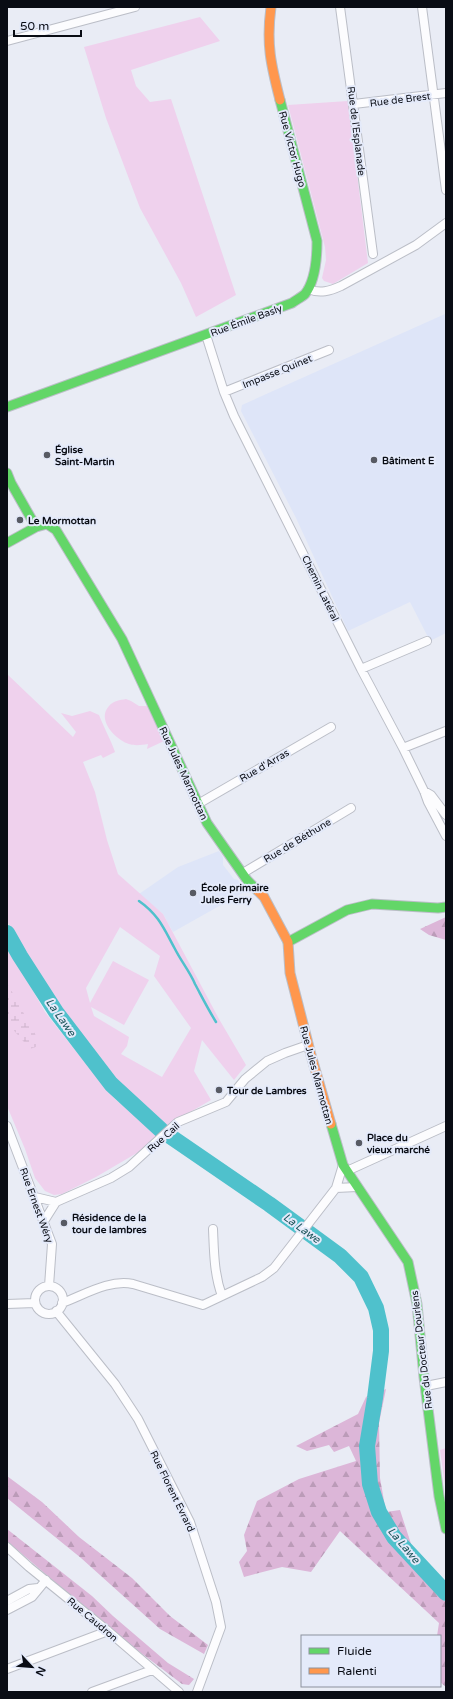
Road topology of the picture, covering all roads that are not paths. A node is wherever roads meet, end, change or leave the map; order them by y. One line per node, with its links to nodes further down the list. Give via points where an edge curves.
1 (135, 7): 5 (street)
2 (271, 7): 12 (street, Rue Victor Hugo, via 268,28 270,62 317,241 316,262)
3 (340, 7): 8 (street, Rue de l'Esplanade)
4 (422, 7): 7 (street)
5 (7, 41)
6 (446, 93): 7 (street, Rue de Brest)
7 (434, 95): 8 (street, Rue de Brest); 9 (street)
8 (354, 104): 11 (street, Rue de l'Esplanade)
9 (446, 190)
10 (446, 223): 12 (street, via 416,245 341,286 328,292)
11 (373, 254)
12 (308, 289): 13 (street, Rue Émile Basly, via 292,303)
13 (206, 335): 15 (street, Chemin Latéral); 16 (street, Rue Émile Basly)
14 (329, 350): 15 (street, Impasse Quinet)
15 (224, 392): 24 (street, Chemin Latéral)
16 (32, 397): 17 (street, Rue Émile Basly); 18 (street, Rue Émile Basly); 19 (street, Rue Émile Basly)
17 (7, 402)
18 (7, 408)
19 (7, 414)
20 (7, 473): 21 (street)
21 (36, 527): 22 (street); 29 (street, Rue Jules Marmottan, via 47,524 56,530 122,638)
22 (7, 543)
23 (427, 641): 24 (street)
24 (361, 670): 27 (street, Chemin Latéral)
25 (331, 727): 29 (street, Rue d'Arras)
26 (446, 731): 27 (street)
27 (403, 748): 28 (street, Chemin Latéral)
28 (424, 791): 31 (street, via 431,795); 32 (street, Chemin Latéral)
29 (198, 804): 33 (street, Rue Jules Marmottan, via 207,823)
30 (350, 808): 33 (street, Rue de Béthune)
31 (446, 815)
32 (446, 836)
33 (243, 874): 35 (street, Rue Jules Marmottan, via 264,897)
34 (446, 907): 35 (street, via 372,904 347,910)
35 (288, 942): 36 (street, Rue Jules Marmottan, via 290,973)
36 (308, 1045): 39 (street, Rue Jules Marmottan); 43 (street, Rue Cail, via 267,1061 252,1072 226,1102 178,1122 120,1173)
37 (7, 1126): 42 (street, Rue Ernest Wéry)
38 (446, 1126): 39 (street)
39 (345, 1168): 40 (street, Rue Jules Marmottan); 41 (street)
40 (357, 1187): 41 (street); 53 (street, Rue du Docteur Dourlens, via 408,1262 417,1304)
41 (336, 1188): 47 (street, via 268,1273)
42 (35, 1197): 43 (street); 44 (street, Rue Ernest Wéry)
43 (56, 1202): 44 (street)
44 (44, 1221): 46 (street, Rue Ernest Wéry, via 52,1244)
45 (213, 1229): 47 (street, via 217,1281)
46 (49, 1286): 48 (street, via 61,1293); 49 (street, via 40,1289)
47 (222, 1296): 48 (street, via 198,1305 133,1284 122,1283 110,1284)
48 (62, 1302): 51 (street)
49 (35, 1303): 50 (street); 51 (street, via 43,1313)
50 (7, 1304)
51 (56, 1311): 63 (street, Rue Florent Evrard, via 115,1384 134,1414 190,1522 220,1616 221,1627)
52 (446, 1382): 53 (street)
53 (426, 1386): 54 (street, Rue du Docteur Dourlens, via 439,1496)
54 (446, 1529)
55 (7, 1547): 56 (street, Rue Caudron)
56 (46, 1580): 57 (street); 60 (street, Rue Caudron)
57 (38, 1588): 58 (street, via 29,1589); 59 (street, via 32,1597)
58 (7, 1601)
59 (7, 1610)
60 (108, 1631): 61 (street); 62 (street, Rue Caudron)
61 (7, 1669)
62 (152, 1670): 64 (street); 65 (street, Rue Caudron)
63 (197, 1690)
64 (92, 1692)
65 (179, 1692)

